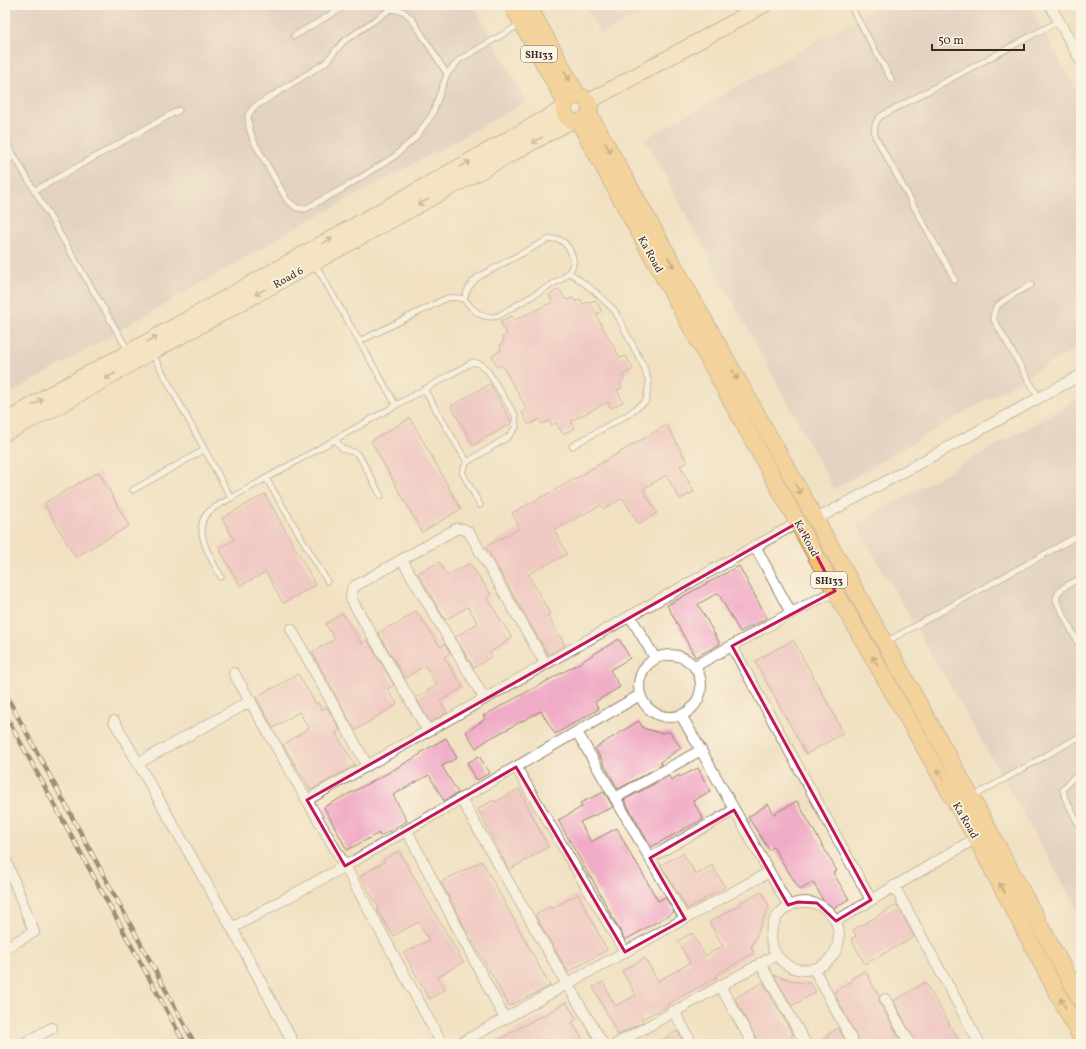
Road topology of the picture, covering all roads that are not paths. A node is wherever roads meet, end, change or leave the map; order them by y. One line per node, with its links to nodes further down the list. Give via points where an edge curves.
1 (347, 5): 9 (lane)
2 (512, 5): 8 (main road, Ka Road / SH133)
3 (528, 5): 13 (main road, Ka Road / SH133, one-way to 13)
4 (764, 5): 13 (street, Road 6)
5 (850, 5): 12 (lane)
6 (1050, 5): 7 (street)
7 (1059, 21): 10 (street); 21 (lane, via 881,116 876,122 875,136)
8 (522, 24): 11 (lane, via 459,60); 13 (main road, Ka Road / SH133)
9 (294, 36)
10 (1081, 61)
11 (447, 74): 11 (lane, via 432,115 415,138 395,156 305,209 297,208 287,200 253,140 249,127 248,115 254,107 325,63 343,42 391,9 403,11 412,19)
12 (891, 79)
13 (576, 109): 19 (street, Road 6); 42 (main road, Ka Road / SH133, one-way to 42); 43 (main road, Ka Road / SH133)
14 (179, 110): 18 (lane)
15 (5, 140): 16 (lane)
16 (15, 157): 17 (lane); 18 (lane)
17 (5, 161)
18 (34, 191): 26 (lane)
19 (311, 257): 24 (lane); 25 (street, Road 6, one-way to 25); 26 (street, Road 6, one-way to 19)
20 (569, 272): 23 (lane, via 498,316 483,316 475,312); 23 (lane, via 573,266 573,257 565,244 560,240 547,240 471,282); 34 (lane, via 615,311 649,382 646,401 627,416)
21 (955, 280)
22 (1031, 285): 29 (lane, via 1003,302 993,314 994,320)
23 (464, 300): 24 (lane, via 455,297 439,301)
24 (360, 341): 30 (lane)
25 (151, 352): 26 (street, Road 6); 35 (lane)
26 (132, 357): 31 (street, Road 6, one-way to 26, via 50,394); 32 (street, Road 6, one-way to 32, via 58,406)
27 (1081, 375): 29 (street)
28 (424, 389): 30 (lane); 36 (lane); 36 (lane, via 473,362 480,364 487,370 515,415 516,427 508,437)
29 (1039, 398): 42 (street)
30 (396, 405): 33 (lane)
31 (5, 422)
32 (5, 433)
33 (335, 440): 37 (lane); 39 (lane, via 361,459)
34 (572, 446)
35 (204, 450): 38 (lane); 40 (lane)
36 (467, 462): 41 (lane, via 462,472)
37 (266, 478): 40 (lane); 49 (lane)
38 (132, 490)
39 (381, 496)
40 (231, 498): 47 (lane, via 205,515 201,526 204,543)
41 (480, 506)
42 (815, 520): 54 (main road, Ka Road / SH133)
43 (799, 522): 45 (street); 50 (main road, Ka Road / SH133)
44 (1081, 534): 54 (lane)
45 (755, 546): 51 (street); 52 (street)
46 (402, 560): 58 (street, via 456,530 466,529); 62 (street); 66 (street, via 355,586 352,589 351,600)
47 (221, 577)
48 (1081, 578): 56 (lane, via 1062,589 1056,600)
49 (327, 581)
50 (835, 591): 51 (street); 81 (main road, Ka Road / SH133, one-way to 50)
51 (791, 613): 55 (street)
52 (630, 616): 57 (street); 58 (street)
53 (291, 630): 71 (street)
54 (884, 643): 74 (main road, Ka Road / SH133)
55 (732, 646): 59 (street); 87 (street)
56 (1081, 649)
57 (655, 658): 59 (street, via 668,654 678,655 688,659); 61 (street, via 644,668 640,677)
58 (545, 663): 62 (street)
59 (695, 666): 64 (street, via 702,684 701,694 697,703)
60 (234, 673): 63 (street)
61 (640, 695): 64 (street, via 652,712 671,718); 67 (street)
62 (484, 698): 66 (street)
63 (251, 701): 70 (street); 77 (street)
64 (681, 715): 69 (street)
65 (114, 721): 70 (street)
66 (428, 730): 71 (street)
67 (577, 732): 72 (street); 75 (street)
68 (1081, 736): 74 (lane)
69 (701, 750): 75 (street); 78 (street)
70 (138, 763): 91 (street)
71 (367, 766): 77 (street)
72 (516, 767): 76 (street); 93 (street)
73 (1081, 773): 79 (lane, via 1068,782 1063,790)
74 (971, 797): 100 (main road, Ka Road / SH133)
75 (615, 798): 83 (street)
76 (461, 799): 80 (street); 97 (street)
77 (307, 800): 84 (street)
78 (734, 810): 83 (street); 85 (street)
79 (1081, 829)
80 (407, 831): 84 (street); 102 (street)
81 (976, 838): 86 (street); 104 (main road, Ka Road / SH133, one-way to 81)
82 (5, 858): 92 (street, via 34,932)
83 (650, 858): 89 (street)
84 (345, 866): 91 (street); 108 (street)
85 (770, 872): 88 (street); 89 (street)
86 (894, 886): 87 (street); 117 (street)
87 (871, 900): 90 (street)
88 (788, 905): 90 (street, via 808,901 817,903 826,908); 94 (street, via 774,921 771,932 771,943)
89 (685, 919): 93 (street)
90 (836, 921): 96 (street, via 840,935 838,946 832,957)
91 (232, 928): 107 (street)
92 (5, 948)
93 (625, 952): 97 (street)
94 (776, 954): 95 (street); 96 (street, via 782,962 792,968)
95 (760, 963): 98 (street); 114 (street)
96 (814, 969): 115 (street)
97 (567, 984): 102 (street); 110 (street)
98 (720, 986): 101 (street); 113 (street)
99 (886, 999): 116 (street)
100 (1081, 1001)
101 (674, 1011): 105 (street); 112 (street)
102 (505, 1019): 109 (street)
103 (52, 1028): 106 (street)
104 (1081, 1038)
105 (635, 1040): 111 (street)
106 (24, 1044)
107 (294, 1044)
108 (442, 1044)
109 (459, 1044)
110 (602, 1044)
111 (616, 1044)
112 (692, 1044)
113 (753, 1044)
114 (806, 1044)
115 (854, 1044)
116 (910, 1044)
117 (980, 1044)

